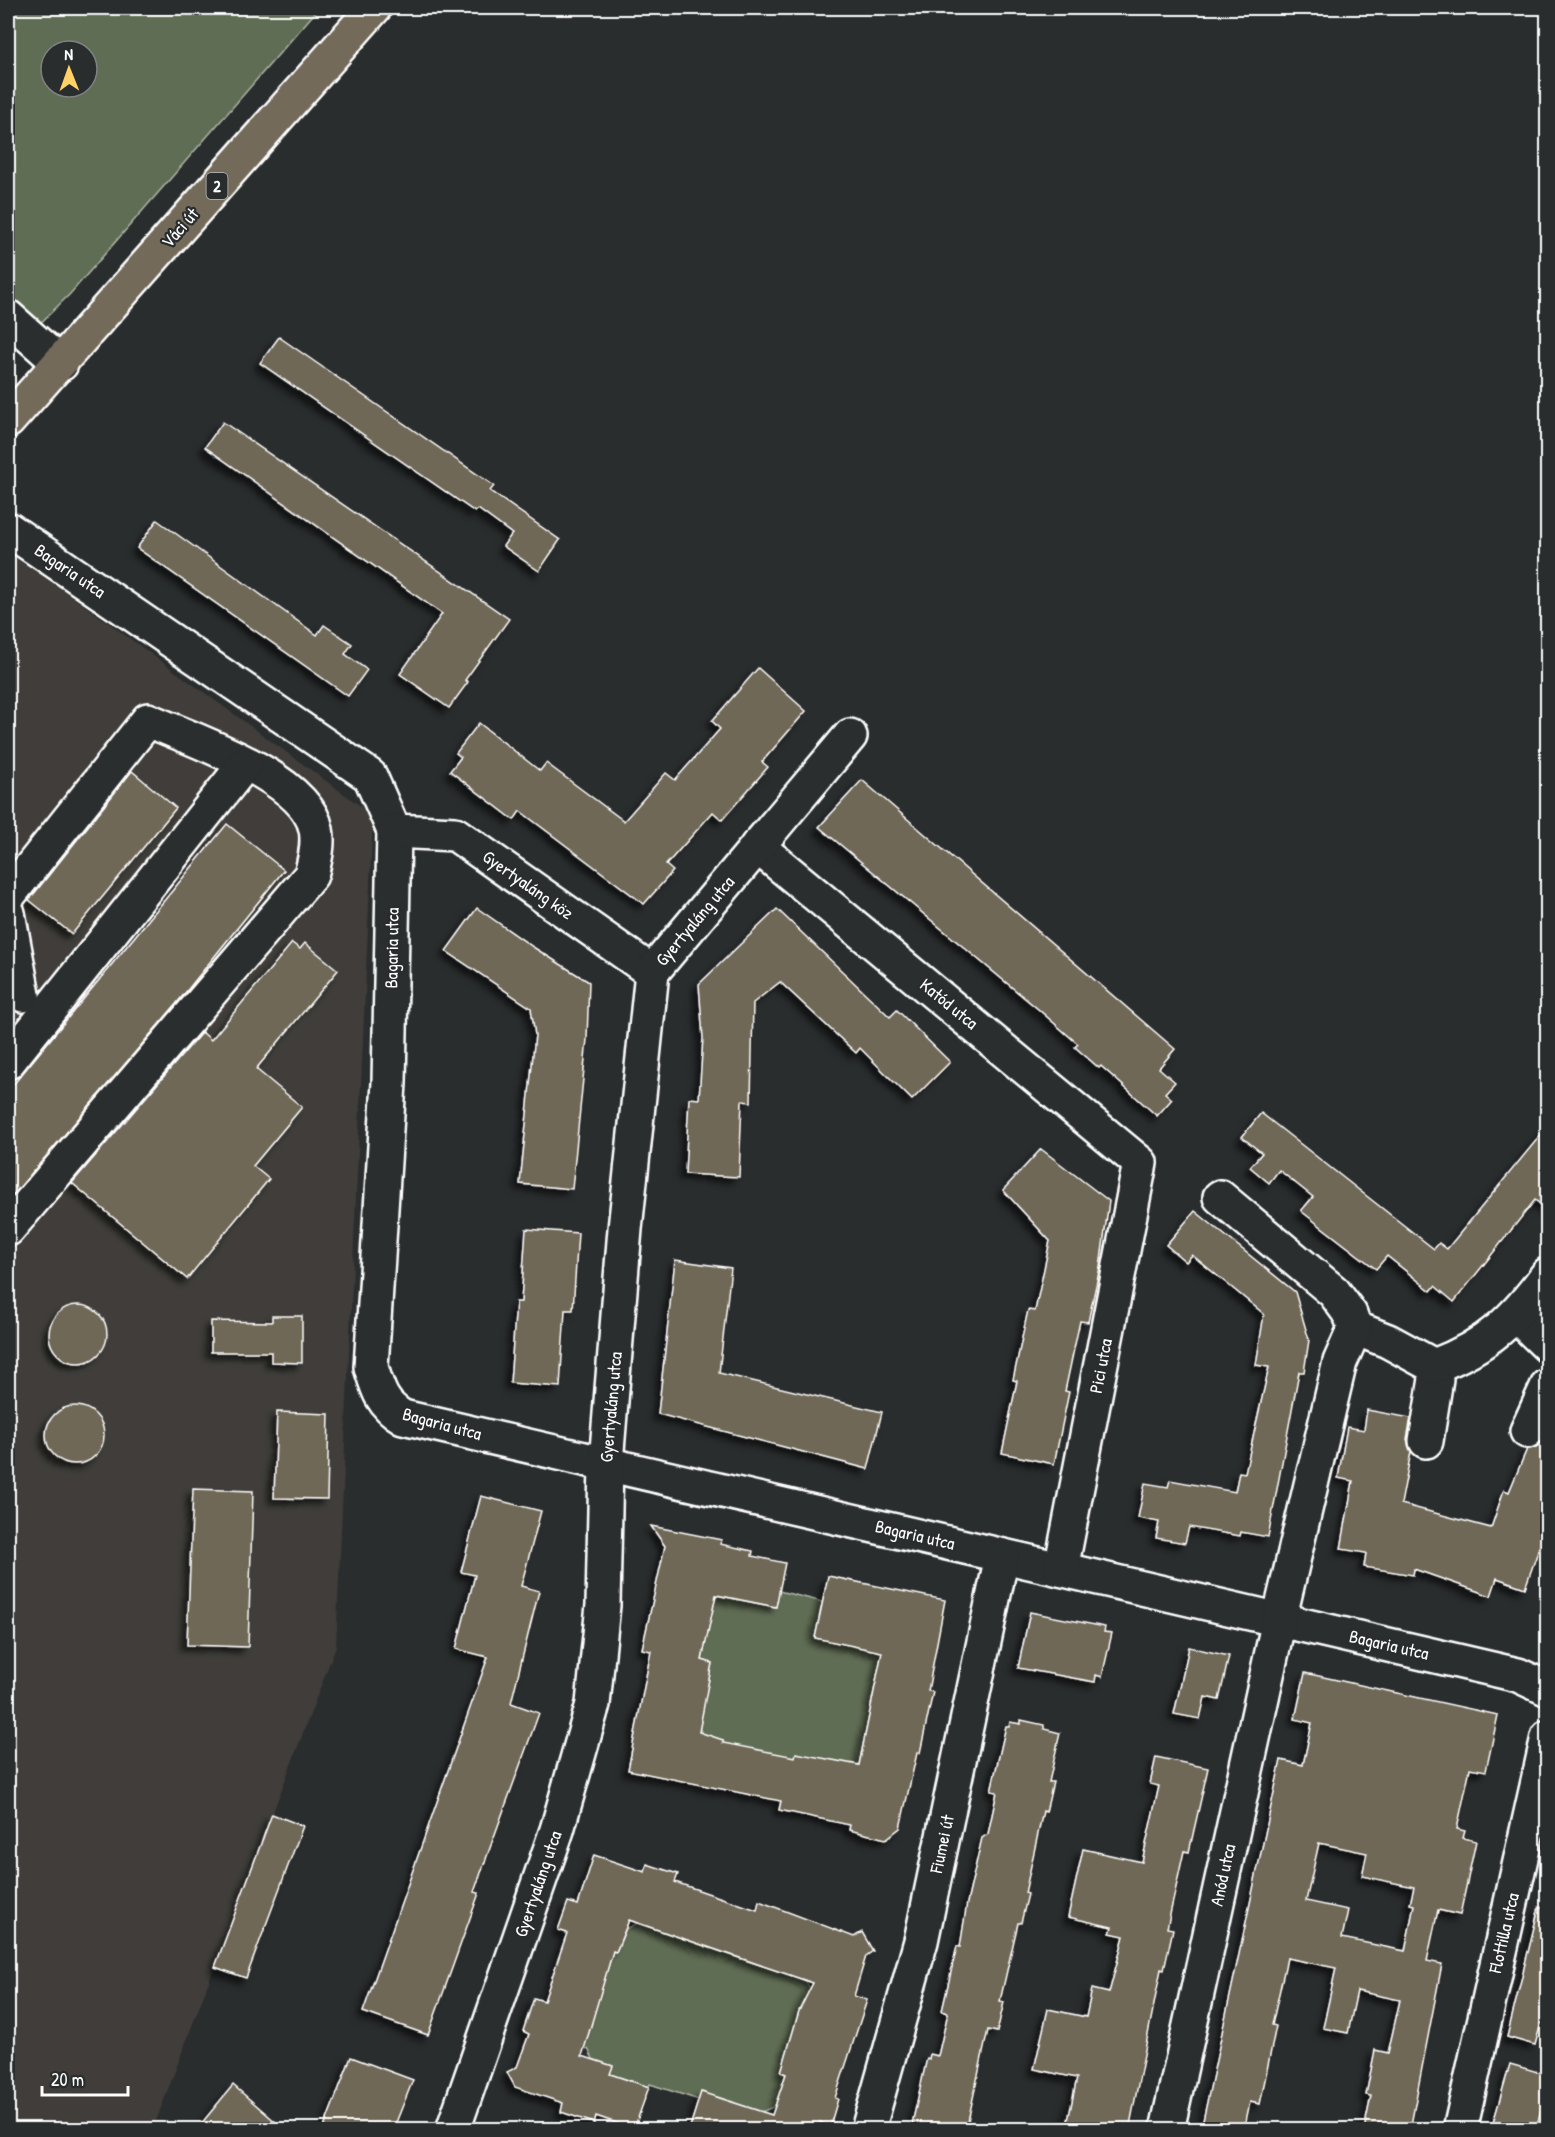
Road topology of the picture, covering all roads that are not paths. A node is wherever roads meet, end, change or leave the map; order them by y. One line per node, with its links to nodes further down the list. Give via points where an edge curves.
1 (374, 8): 3 (main road, Váci út / 2)
2 (8, 317): 3 (street)
3 (61, 364): 4 (main road, Váci út / 2)
4 (8, 421)
5 (8, 529): 8 (street, Bagaria utca, via 370,776)
6 (850, 736): 9 (street, Gyertyaláng utca)
7 (245, 764): 10 (street, via 148,720); 14 (street); 17 (street, via 271,776 308,810 316,829 317,853 311,875)
8 (394, 831): 12 (street, Gyertyaláng köz, via 455,834); 26 (street, Bagaria utca, via 389,1083 371,1367 379,1393 389,1409 403,1417)
9 (757, 846): 12 (street, Gyertyaláng utca); 15 (street, Katód utca)
10 (8, 896)
11 (8, 913): 13 (street)
12 (652, 972): 26 (street, Gyertyaláng utca)
13 (23, 995)
14 (8, 1062)
15 (1140, 1163): 28 (street, Pici utca)
16 (1220, 1197): 20 (street, via 1334,1292)
17 (8, 1228)
18 (1548, 1274): 19 (street)
19 (1516, 1315): 21 (street); 22 (street, via 1485,1341)
20 (1355, 1328): 22 (street, via 1389,1341); 29 (street, Anód utca, via 1340,1362)
21 (1548, 1346)
22 (1434, 1366): 25 (street, via 1436,1379)
23 (1548, 1386): 24 (street)
24 (1527, 1431)
25 (1426, 1442)
26 (606, 1463): 27 (street, Bagaria utca); 32 (street, Gyertyaláng utca, via 603,1605 593,1704 557,1830)
27 (1002, 1556): 28 (street, Bagaria utca); 33 (street, Fiumei út, via 921,1941)
28 (1061, 1569): 29 (street, Bagaria utca)
29 (1279, 1620): 30 (street, Bagaria utca, via 1518,1675); 34 (street, Anód utca)
30 (1548, 1689)
31 (1548, 1737): 35 (street, Flottilla utca)
32 (453, 2130)
33 (868, 2130)
34 (1167, 2130)
35 (1460, 2130)

